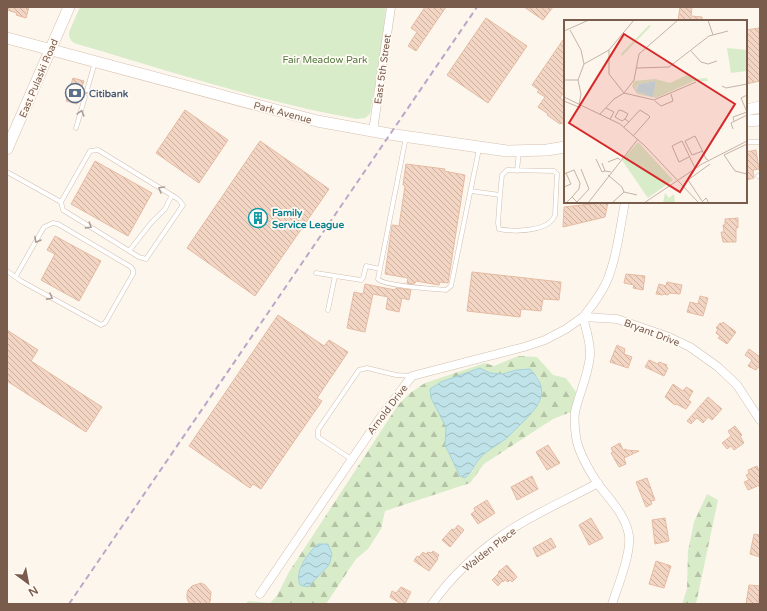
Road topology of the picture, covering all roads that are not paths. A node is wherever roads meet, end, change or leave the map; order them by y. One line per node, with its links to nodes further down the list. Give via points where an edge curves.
1 (69, 7): 4 (main road, East Pulaski Road)
2 (391, 7): 15 (street, East 5th Street)
3 (7, 38): 4 (main road, Park Avenue)
4 (50, 49): 5 (main road, Park Avenue); 21 (main road, East Pulaski Road)
5 (95, 62): 6 (lane); 15 (main road, Park Avenue, via 317,121)
6 (87, 90)
7 (85, 97): 14 (lane, one-way to 7)
8 (760, 107): 9 (main road)
9 (747, 110)
10 (760, 114): 11 (main road)
11 (747, 116)
12 (760, 120): 13 (main road)
13 (747, 121)
14 (76, 128)
15 (373, 131): 16 (main road, Park Avenue)
16 (406, 137): 20 (main road, Park Avenue); 31 (lane)
17 (747, 142): 18 (lane)
18 (760, 142)
19 (564, 147): 22 (main road, Park Avenue)
20 (479, 148): 22 (main road, Park Avenue); 25 (lane)
21 (7, 149)
22 (519, 151): 23 (lane)
23 (517, 171): 27 (lane, via 504,172); 27 (lane, via 557,174 553,220 533,230 499,229)
24 (7, 172): 28 (lane)
25 (471, 192): 27 (lane); 31 (lane, via 449,289 380,281)
26 (172, 195): 28 (lane, one-way to 28, via 98,150 90,151); 30 (lane, via 165,209); 30 (lane, via 183,204 146,259)
27 (500, 195)
28 (61, 202): 30 (lane, one-way to 30, via 63,210)
29 (625, 203): 37 (street, Arnold Drive, via 614,260 606,282)
30 (129, 251)
31 (380, 269): 35 (lane, via 366,266 361,280)
32 (7, 271): 34 (lane)
33 (316, 273): 35 (lane)
34 (16, 276): 34 (lane, one-way to 34, via 101,325 105,323 133,270 53,223 44,227)
35 (335, 276): 36 (lane)
36 (328, 310)
37 (583, 317): 38 (street, Arnold Drive, via 545,340); 39 (street, Bryant Drive, via 617,319 690,347 718,367 737,386); 41 (street, via 590,356 575,414 577,438 584,458)
38 (412, 376): 40 (street, Arnold Drive); 40 (lane, via 367,368 359,370 318,430 318,437)
39 (760, 420)
40 (351, 459): 42 (street, Arnold Drive)
41 (598, 483): 43 (street, Walden Place, via 504,534 470,561); 44 (street, via 622,517 629,536 627,558)
42 (260, 594)
43 (432, 604)
44 (612, 604)

